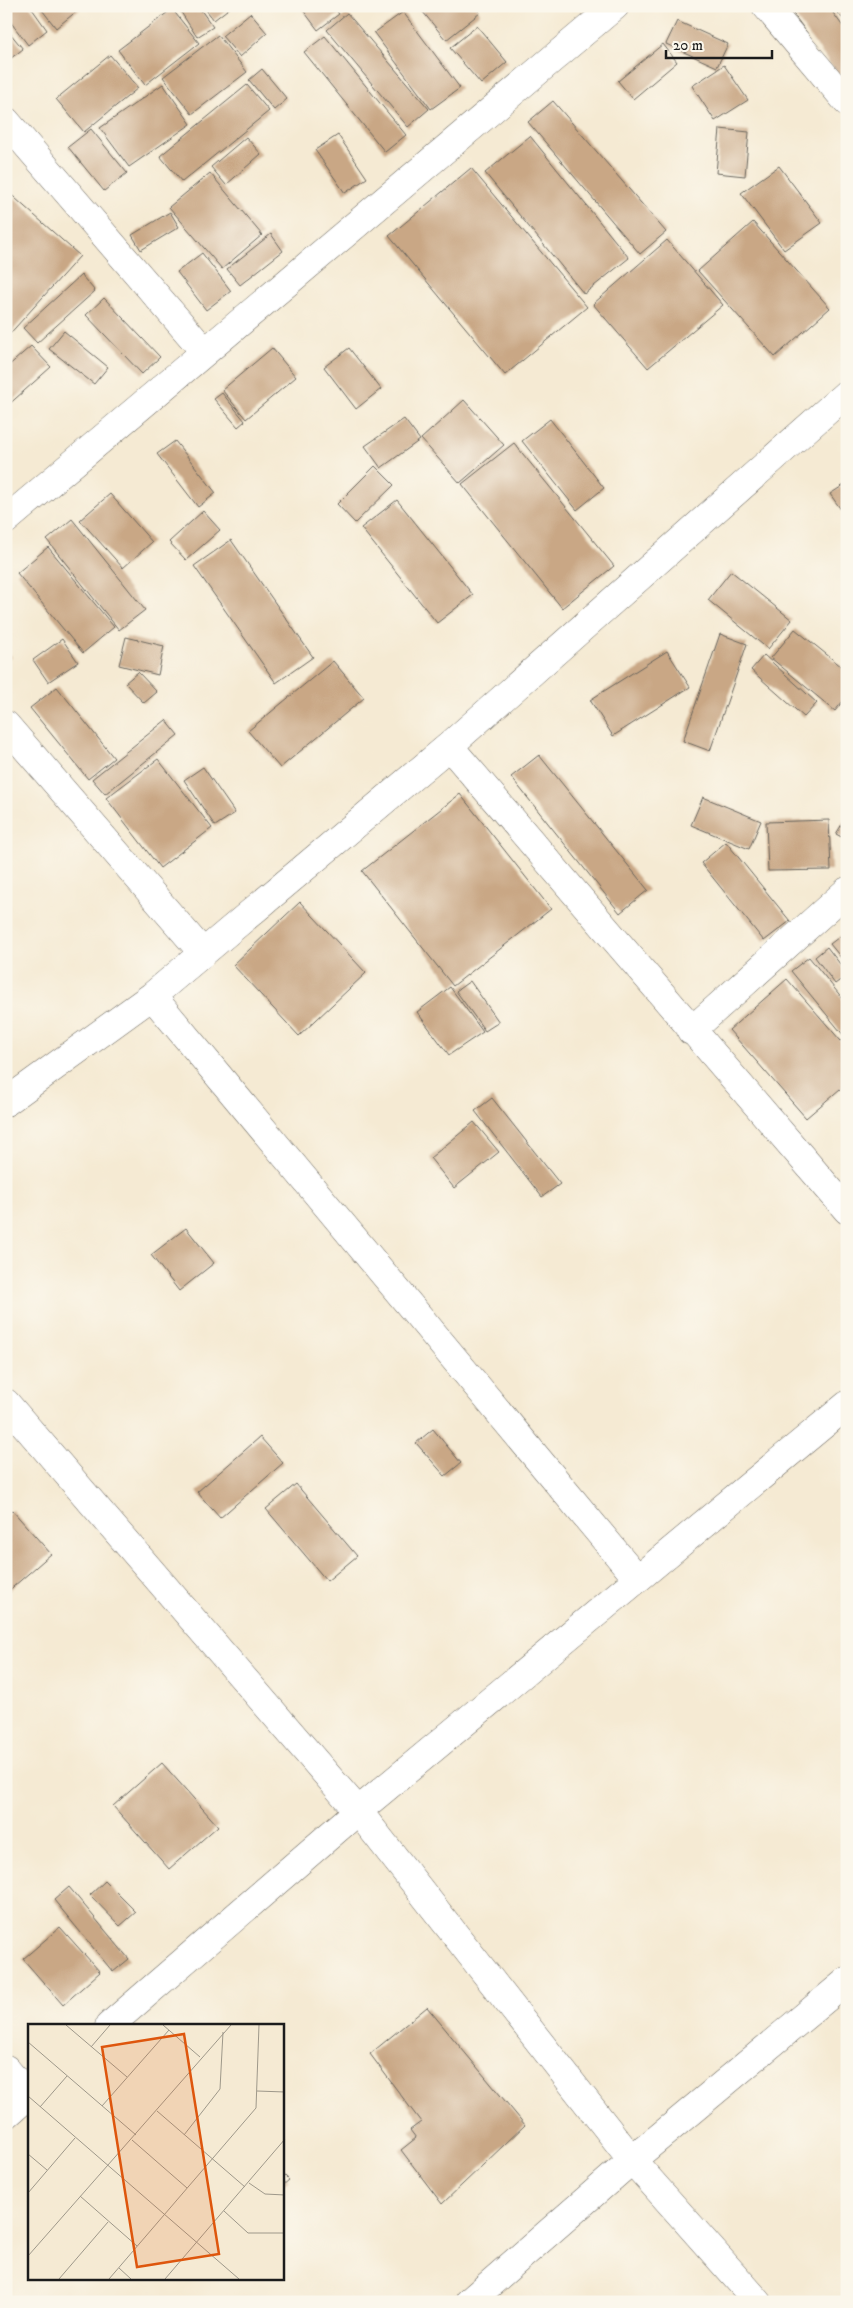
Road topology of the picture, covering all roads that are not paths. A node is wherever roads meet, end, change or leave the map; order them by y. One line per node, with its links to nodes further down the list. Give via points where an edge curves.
1 (615, 6): 5 (street)
2 (766, 6): 3 (street)
3 (847, 102)
4 (6, 121): 5 (street)
5 (205, 352): 7 (street)
6 (847, 393): 9 (street)
7 (6, 520)
8 (6, 725): 11 (street)
9 (448, 746): 11 (street); 13 (street)
10 (847, 891): 13 (street)
11 (203, 953): 12 (street)
12 (152, 996): 14 (street); 18 (street)
13 (691, 1031): 15 (street)
14 (6, 1102)
15 (847, 1210)
16 (6, 1403): 19 (street)
17 (847, 1405): 18 (street)
18 (637, 1578): 19 (street)
19 (358, 1811): 21 (street); 25 (street)
20 (847, 1981): 25 (street)
21 (111, 2024)
22 (6, 2069): 23 (street)
23 (28, 2095): 24 (street)
24 (6, 2115)
25 (632, 2160): 26 (street); 27 (street)
26 (469, 2302)
27 (758, 2302)

